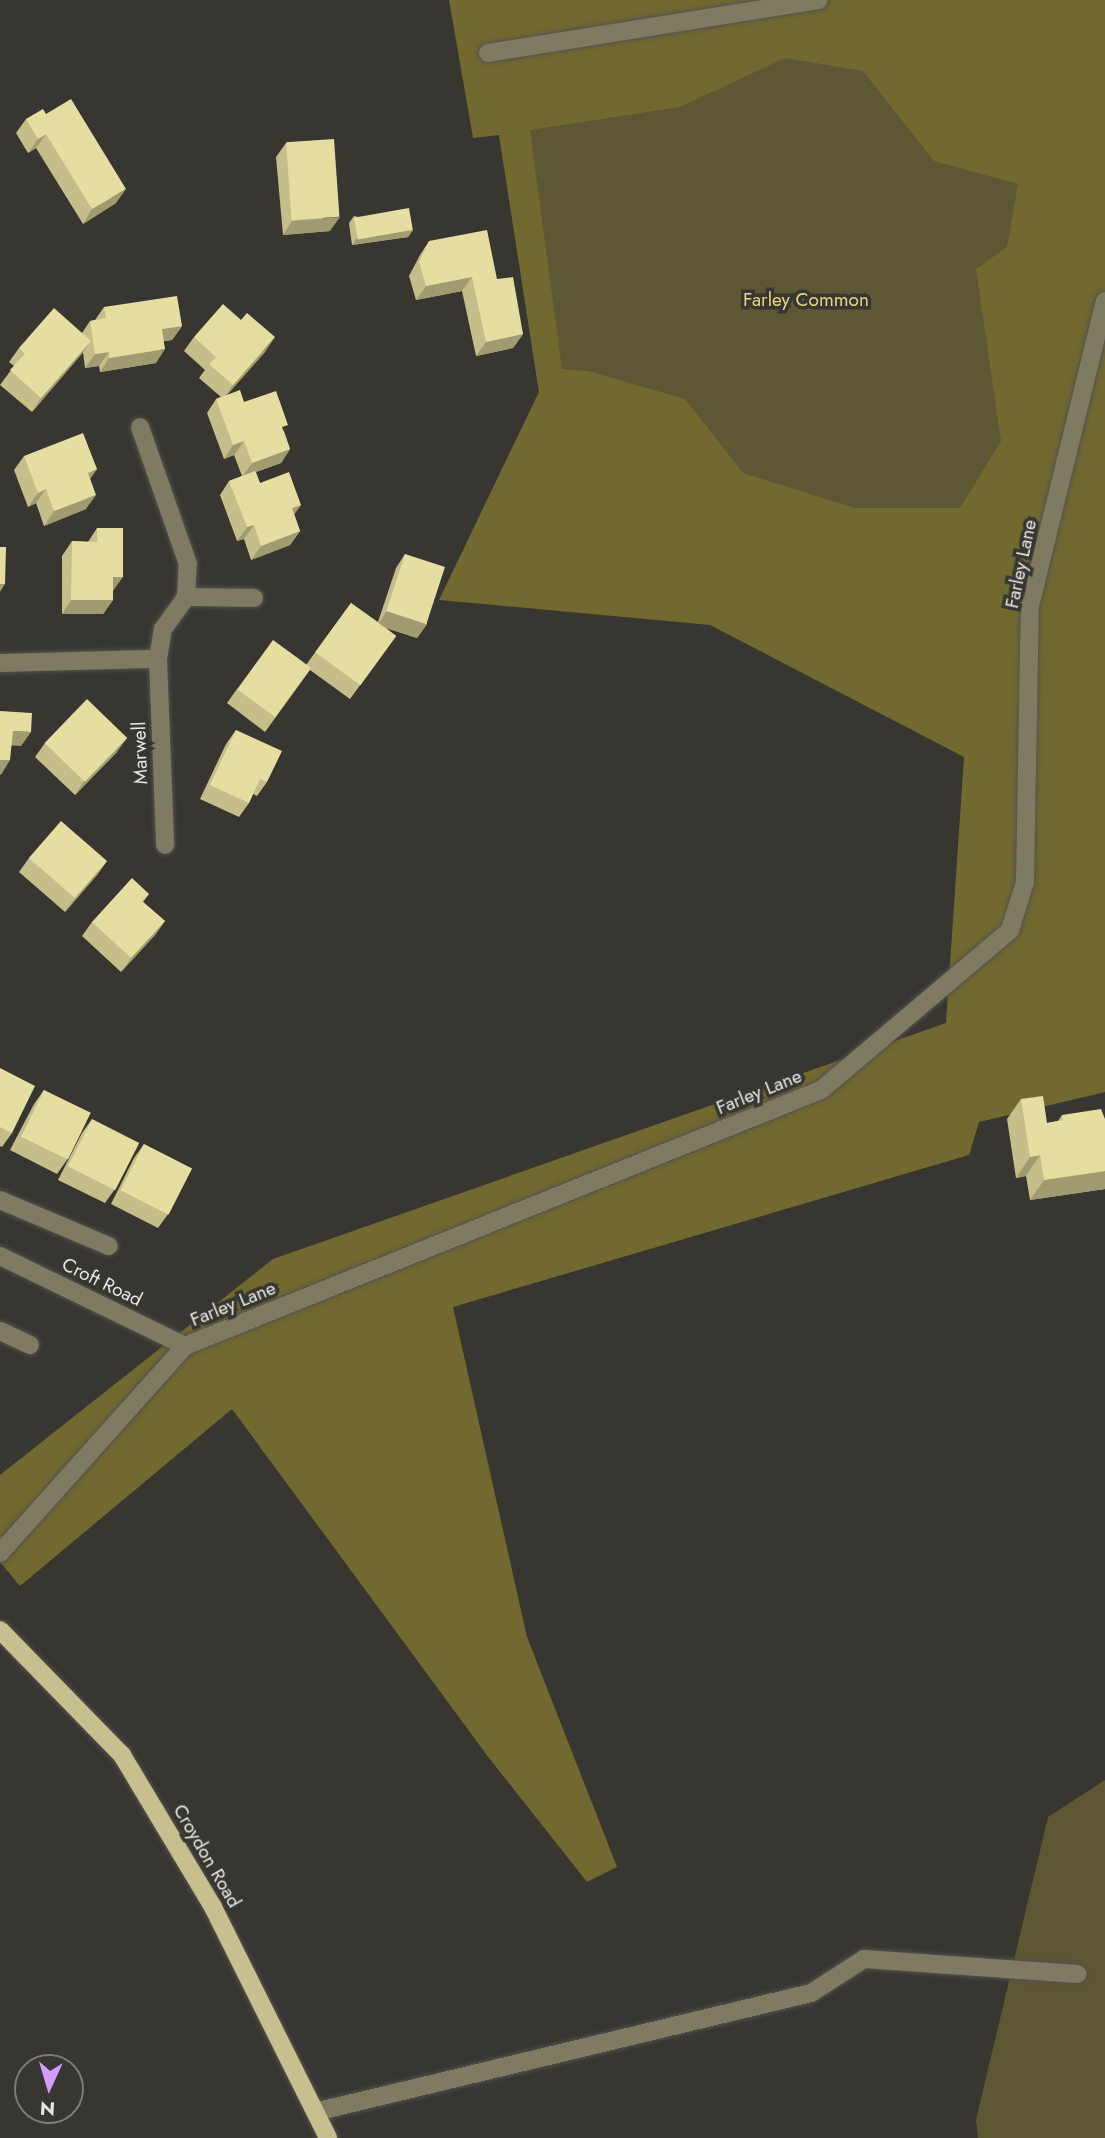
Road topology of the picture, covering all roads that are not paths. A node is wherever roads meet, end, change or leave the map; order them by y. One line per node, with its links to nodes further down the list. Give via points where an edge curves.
1 (819, 0): 2 (street)
2 (488, 53)
3 (1105, 301): 15 (street, Farley Lane, via 1030,606 1025,882 1010,930 821,1090)
4 (140, 427): 5 (street, via 188,564)
5 (186, 597): 6 (street); 7 (street, Marwell, via 163,629)
6 (254, 598)
7 (158, 659): 8 (street); 9 (street, Marwell)
8 (0, 663)
9 (164, 845)
10 (0, 1200): 11 (street)
11 (109, 1246)
12 (0, 1256): 15 (street, Croft Road)
13 (0, 1331): 14 (street)
14 (30, 1345)
15 (185, 1346): 16 (street, Farley Lane)
16 (0, 1553)
17 (0, 1630): 19 (main road, Croydon Road, via 122,1755 213,1907)
18 (1077, 1974): 19 (street, via 864,1959 811,1993)
19 (315, 2112): 20 (main road, Croydon Road)
20 (328, 2138)

